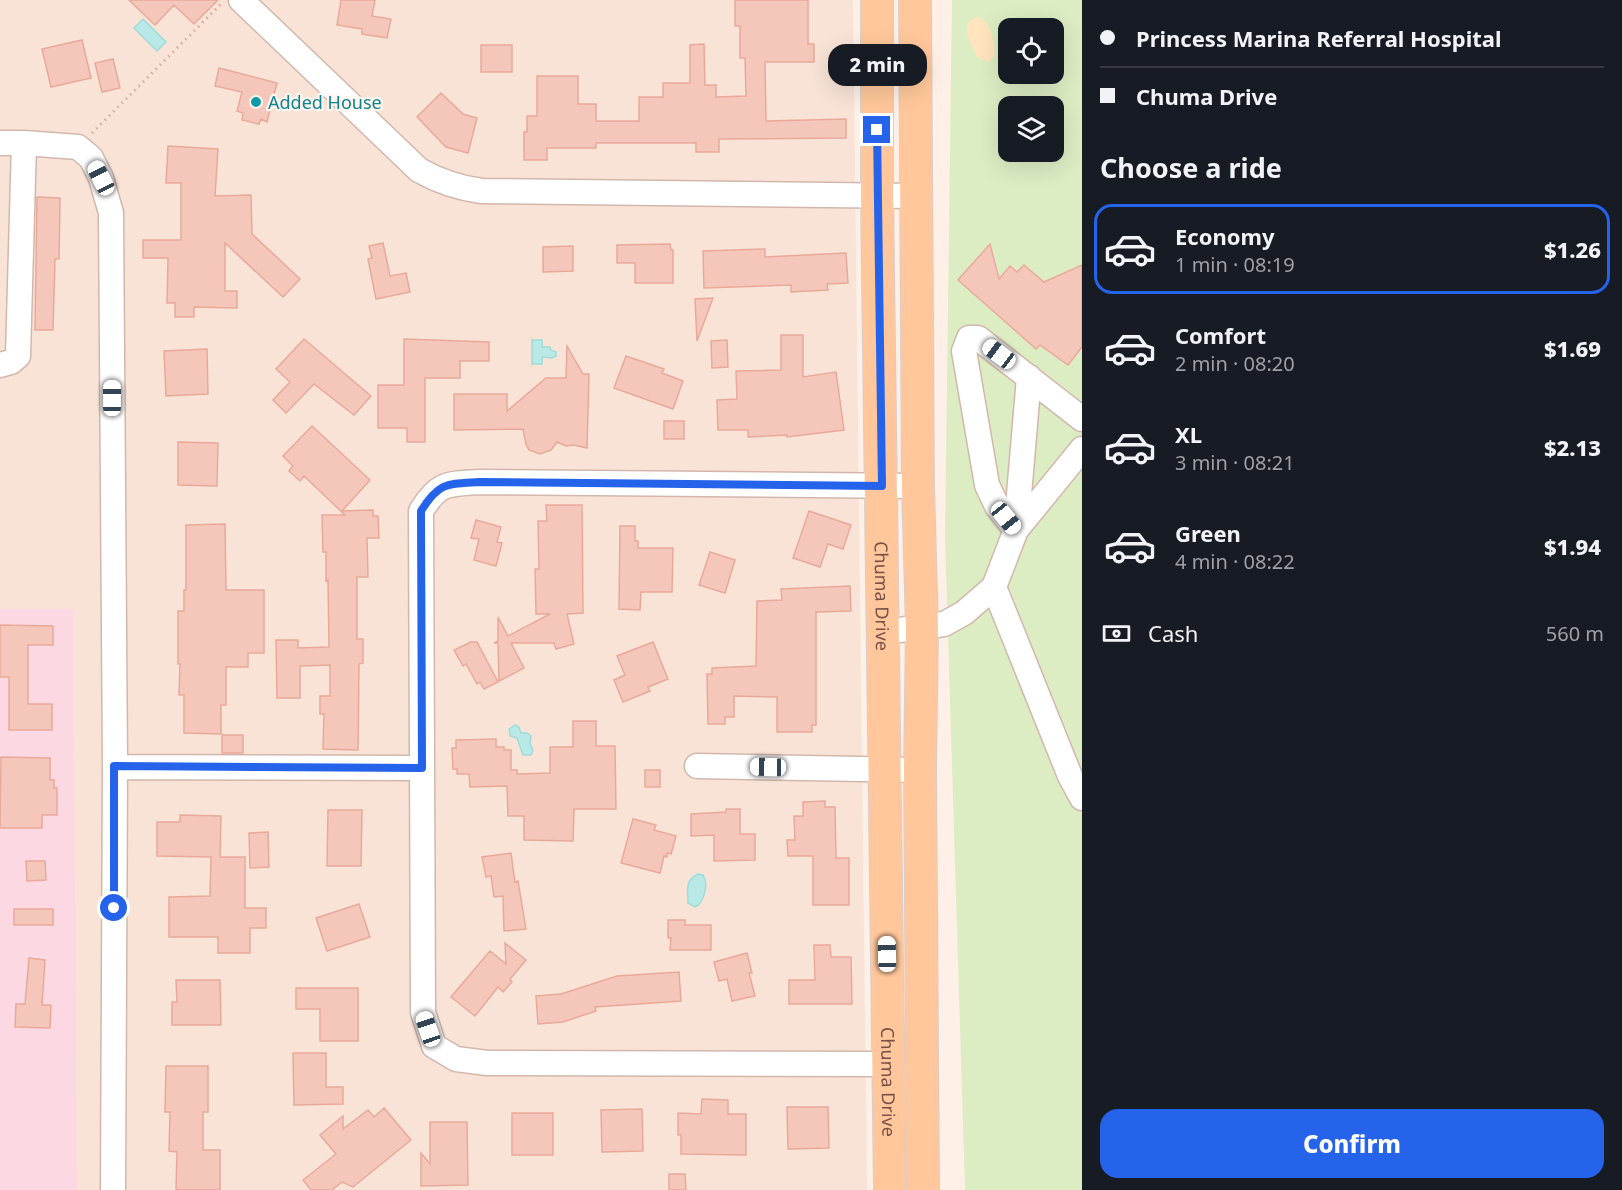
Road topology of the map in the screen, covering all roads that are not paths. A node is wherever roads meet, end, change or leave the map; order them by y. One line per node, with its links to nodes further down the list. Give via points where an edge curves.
1 (241, 0): 5 (street, via 418,170 462,189)
2 (877, 0): 5 (main road, Chuma Drive)
3 (915, 0): 6 (main road, Chuma Drive)
4 (12, 143): 7 (street, via 18,357); 17 (street, via 78,147 91,158 111,213)
5 (877, 195): 6 (street); 11 (main road, Chuma Drive)
6 (915, 196): 12 (main road, Chuma Drive)
7 (0, 365)
8 (1029, 377): 9 (street); 13 (street); 13 (street, via 978,338 969,338 964,351 987,485)
9 (1082, 419)
10 (1082, 449): 13 (street)
11 (882, 486): 12 (street); 16 (main road, Chuma Drive); 19 (street, via 447,484 431,495 421,511)
12 (918, 486): 15 (main road, Chuma Drive)
13 (1016, 530): 14 (street)
14 (994, 587): 15 (street, via 964,613 944,624); 22 (street)
15 (922, 627): 16 (street); 21 (main road, Chuma Drive)
16 (884, 632): 20 (main road, Chuma Drive)
17 (114, 766): 19 (street); 24 (street)
18 (697, 766): 20 (street)
19 (422, 768): 23 (street, via 423,1012 434,1046 456,1059 487,1063)
20 (885, 769): 21 (street); 23 (main road, Chuma Drive)
21 (920, 770): 26 (main road, Chuma Drive)
22 (1082, 798)
23 (887, 1064): 25 (main road, Chuma Drive)
24 (114, 1190)
25 (890, 1190)
26 (923, 1190)

